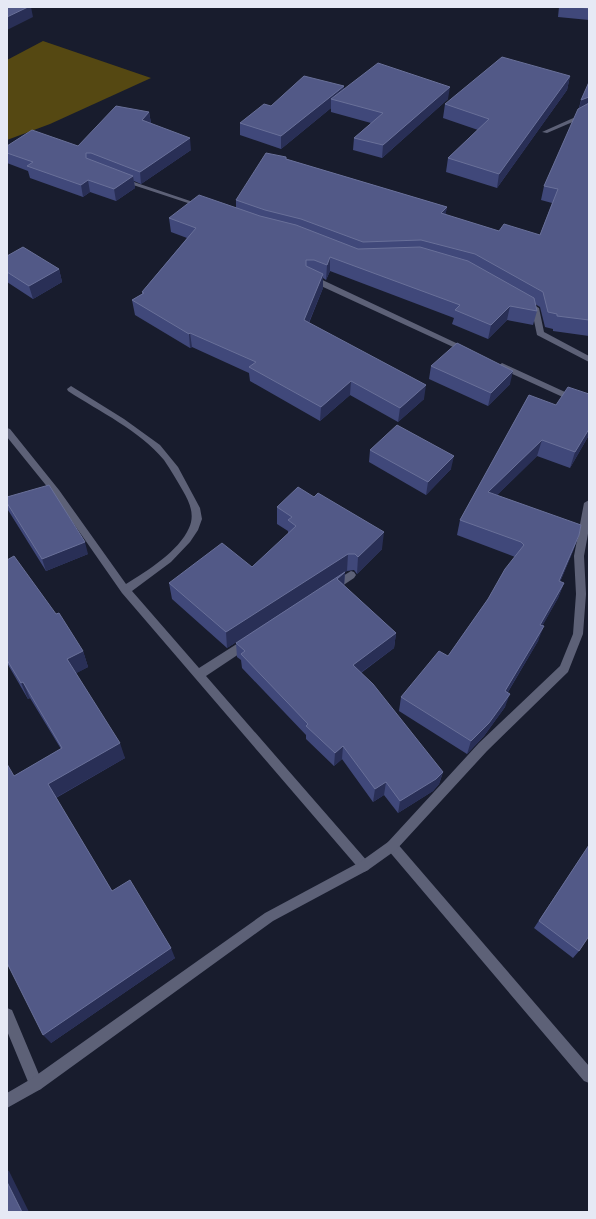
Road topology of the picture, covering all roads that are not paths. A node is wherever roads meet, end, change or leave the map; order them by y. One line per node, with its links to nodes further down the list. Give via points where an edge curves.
1 (589, 113): 2 (street)
2 (544, 132)
3 (118, 178): 4 (street)
4 (208, 208)
5 (310, 277): 7 (street)
6 (523, 302): 8 (street, via 536,310 540,333)
7 (474, 353)
8 (589, 359)
9 (496, 363): 11 (street)
10 (72, 389): 17 (street, via 147,439 179,476 196,508 197,518 192,534 161,566)
11 (589, 406)
12 (7, 431): 13 (street)
13 (56, 492): 14 (street); 17 (street)
14 (43, 496)
15 (589, 503): 21 (street, via 579,556 581,594 578,634 564,669 483,748)
16 (351, 575): 18 (street)
17 (124, 590): 20 (street)
18 (324, 592)
19 (258, 636): 20 (street)
20 (198, 675): 22 (street)
21 (392, 846): 22 (street); 24 (street)
22 (364, 866): 25 (street, via 269,917)
23 (7, 1015): 25 (street)
24 (589, 1076)
25 (36, 1084): 26 (street)
26 (7, 1101)

